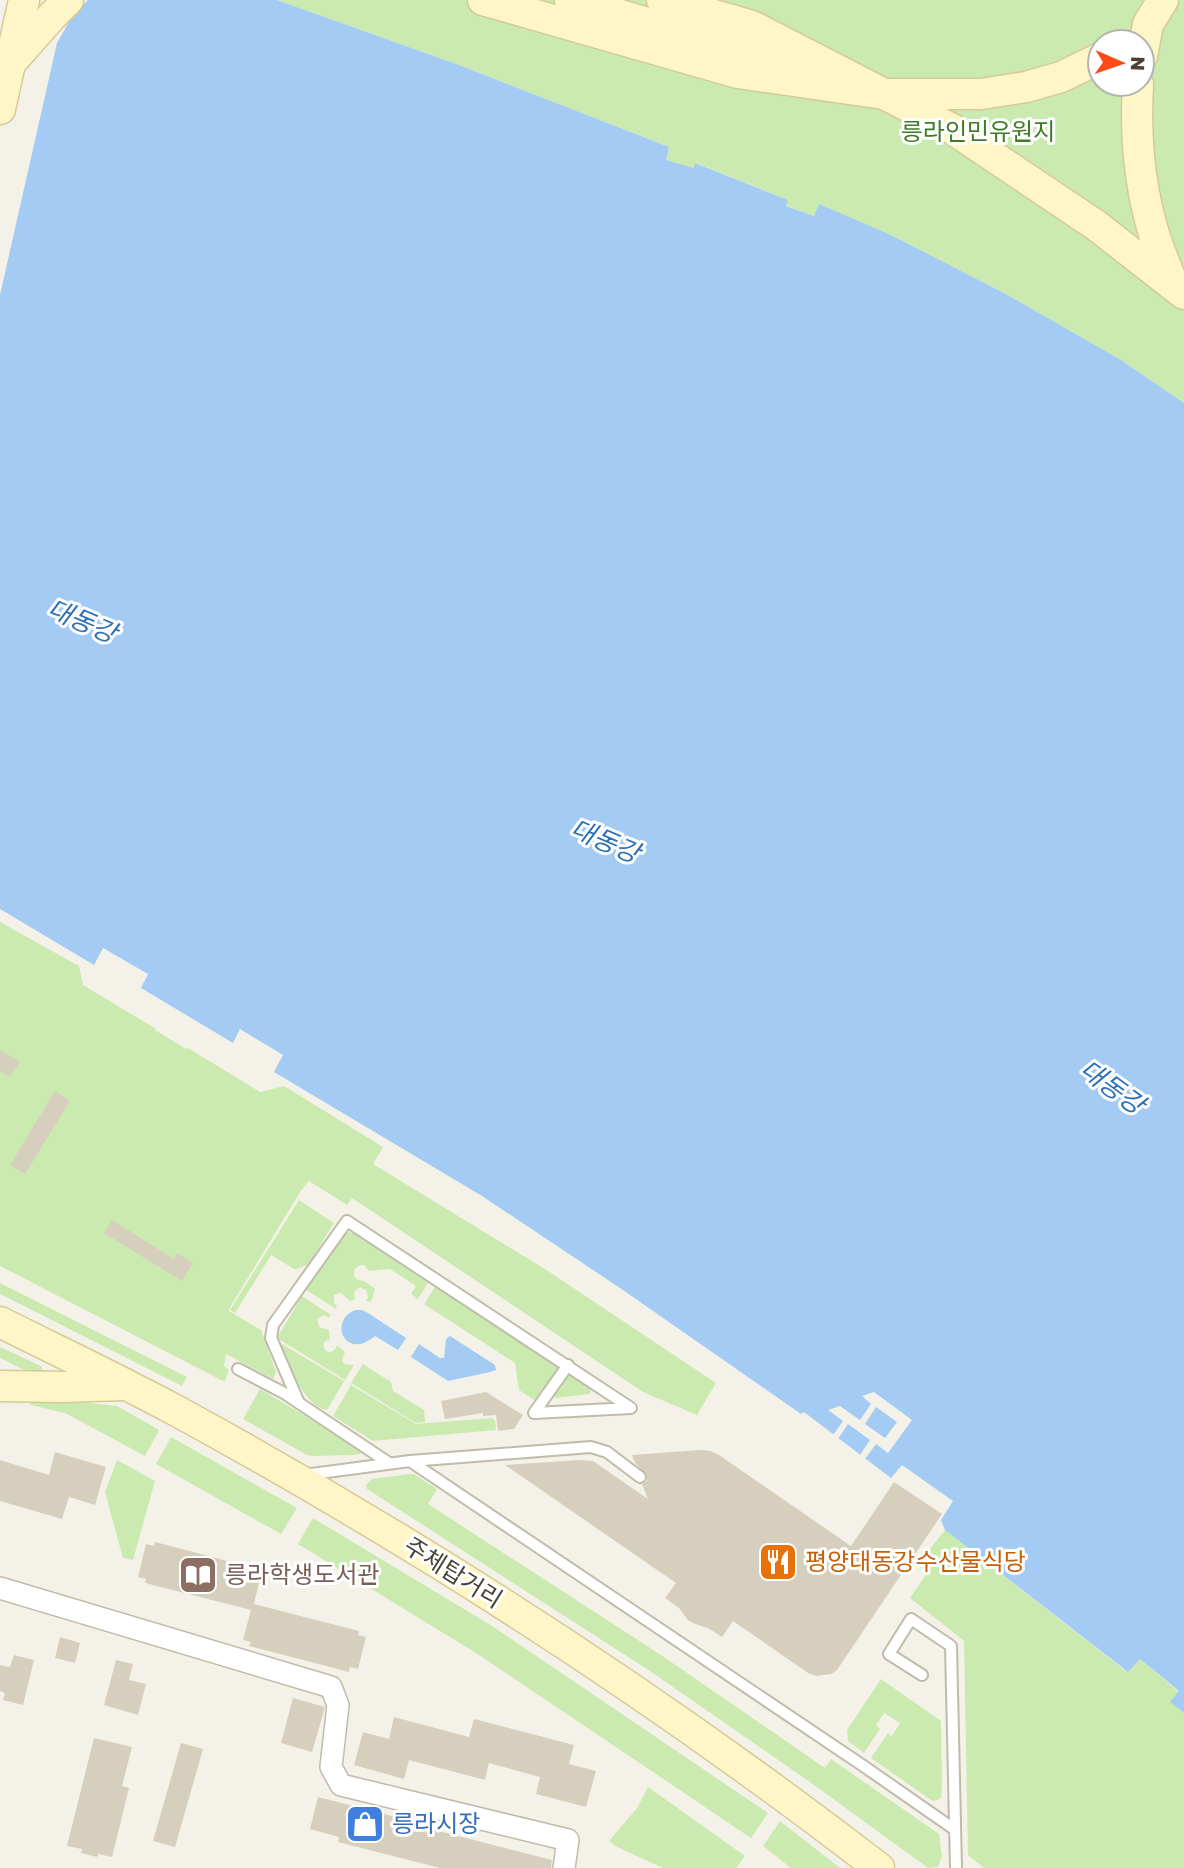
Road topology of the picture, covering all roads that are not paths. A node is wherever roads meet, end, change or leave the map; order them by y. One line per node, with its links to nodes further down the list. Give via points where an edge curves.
1 (24, 0): 8 (main road)
2 (68, 0): 8 (main road)
3 (484, 0): 5 (main road)
4 (662, 0): 10 (main road, via 752,26)
5 (570, 12): 10 (main road, via 738,73)
6 (1155, 12): 7 (main road)
7 (1137, 28)
8 (10, 64): 12 (main road)
9 (1086, 65): 10 (main road, via 1061,78 981,94)
10 (884, 94): 13 (main road, via 954,130 1036,184)
11 (1137, 98): 13 (main road, via 1137,145 1144,190 1154,235)
12 (0, 109)
13 (1179, 289)
14 (0, 1322): 17 (main road, 주체탑거리)
15 (568, 1365): 15 (lane, via 578,1372 631,1408 534,1413); 19 (lane, via 347,1221 273,1325 271,1338)
16 (239, 1369): 19 (lane)
17 (126, 1385): 18 (main road); 22 (main road, 주체탑거리)
18 (0, 1386)
19 (299, 1403): 21 (lane)
20 (411, 1461): 21 (lane); 23 (lane, via 592,1447 607,1452); 26 (lane)
21 (389, 1463): 22 (lane)
22 (292, 1477): 28 (main road, 주체탑거리, via 473,1584 641,1694)
23 (640, 1477)
24 (0, 1588): 27 (street, via 331,1687 338,1705 331,1767 341,1785 568,1840)
25 (922, 1675): 26 (lane, via 889,1654 911,1619 951,1646)
26 (954, 1829): 29 (lane)
27 (564, 1868)
28 (879, 1868)
29 (956, 1868)

